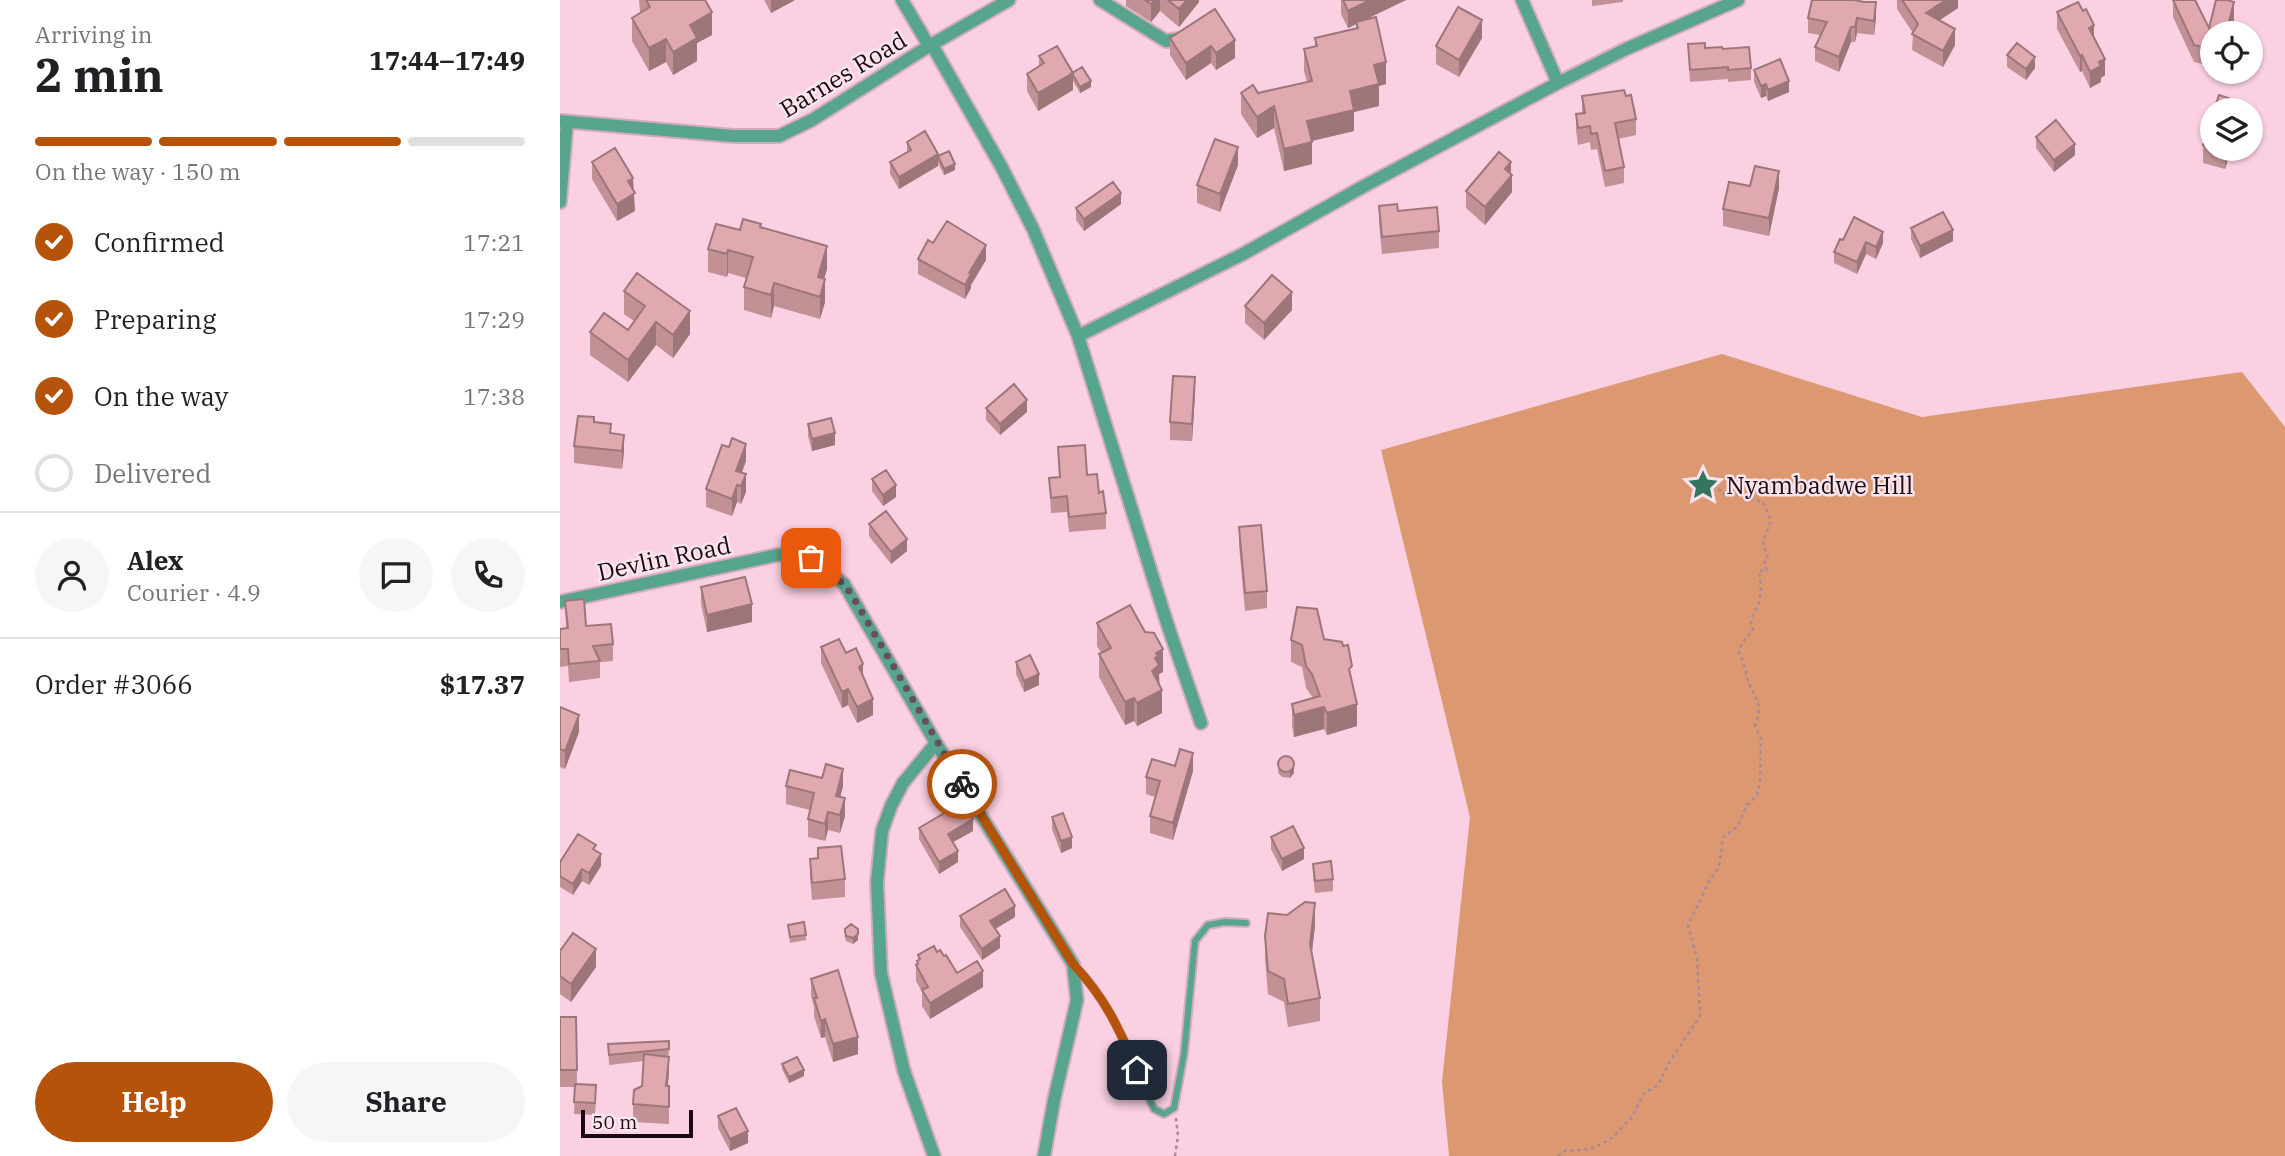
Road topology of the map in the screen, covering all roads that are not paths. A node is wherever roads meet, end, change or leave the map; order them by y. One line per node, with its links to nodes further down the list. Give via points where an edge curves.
1 (902, 0): 7 (street)
2 (1009, 0): 7 (street, Barnes Road)
3 (1100, 0): 6 (street, via 1166,41)
4 (1522, 0): 8 (street)
5 (1738, 0): 8 (street)
6 (1179, 39)
7 (931, 46): 9 (street, Barnes Road, via 812,121 779,136); 11 (street, via 1033,229)
8 (1558, 83): 11 (street, via 1243,254)
9 (563, 122): 10 (street)
10 (560, 202)
11 (1078, 336): 13 (street)
12 (560, 602): 14 (street, Devlin Road, via 777,555 811,558 844,584)
13 (1201, 723)
14 (936, 743): 16 (street, Devlin Road); 17 (street, via 903,783 891,806 882,831 877,882 881,973 904,1071)
15 (1246, 923): 16 (lane, via 1208,925 1195,941 1184,1054 1174,1108 1164,1114 1154,1109 1108,1006)
16 (1073, 964): 18 (street, via 1077,1000)
17 (933, 1156)
18 (1044, 1156)

